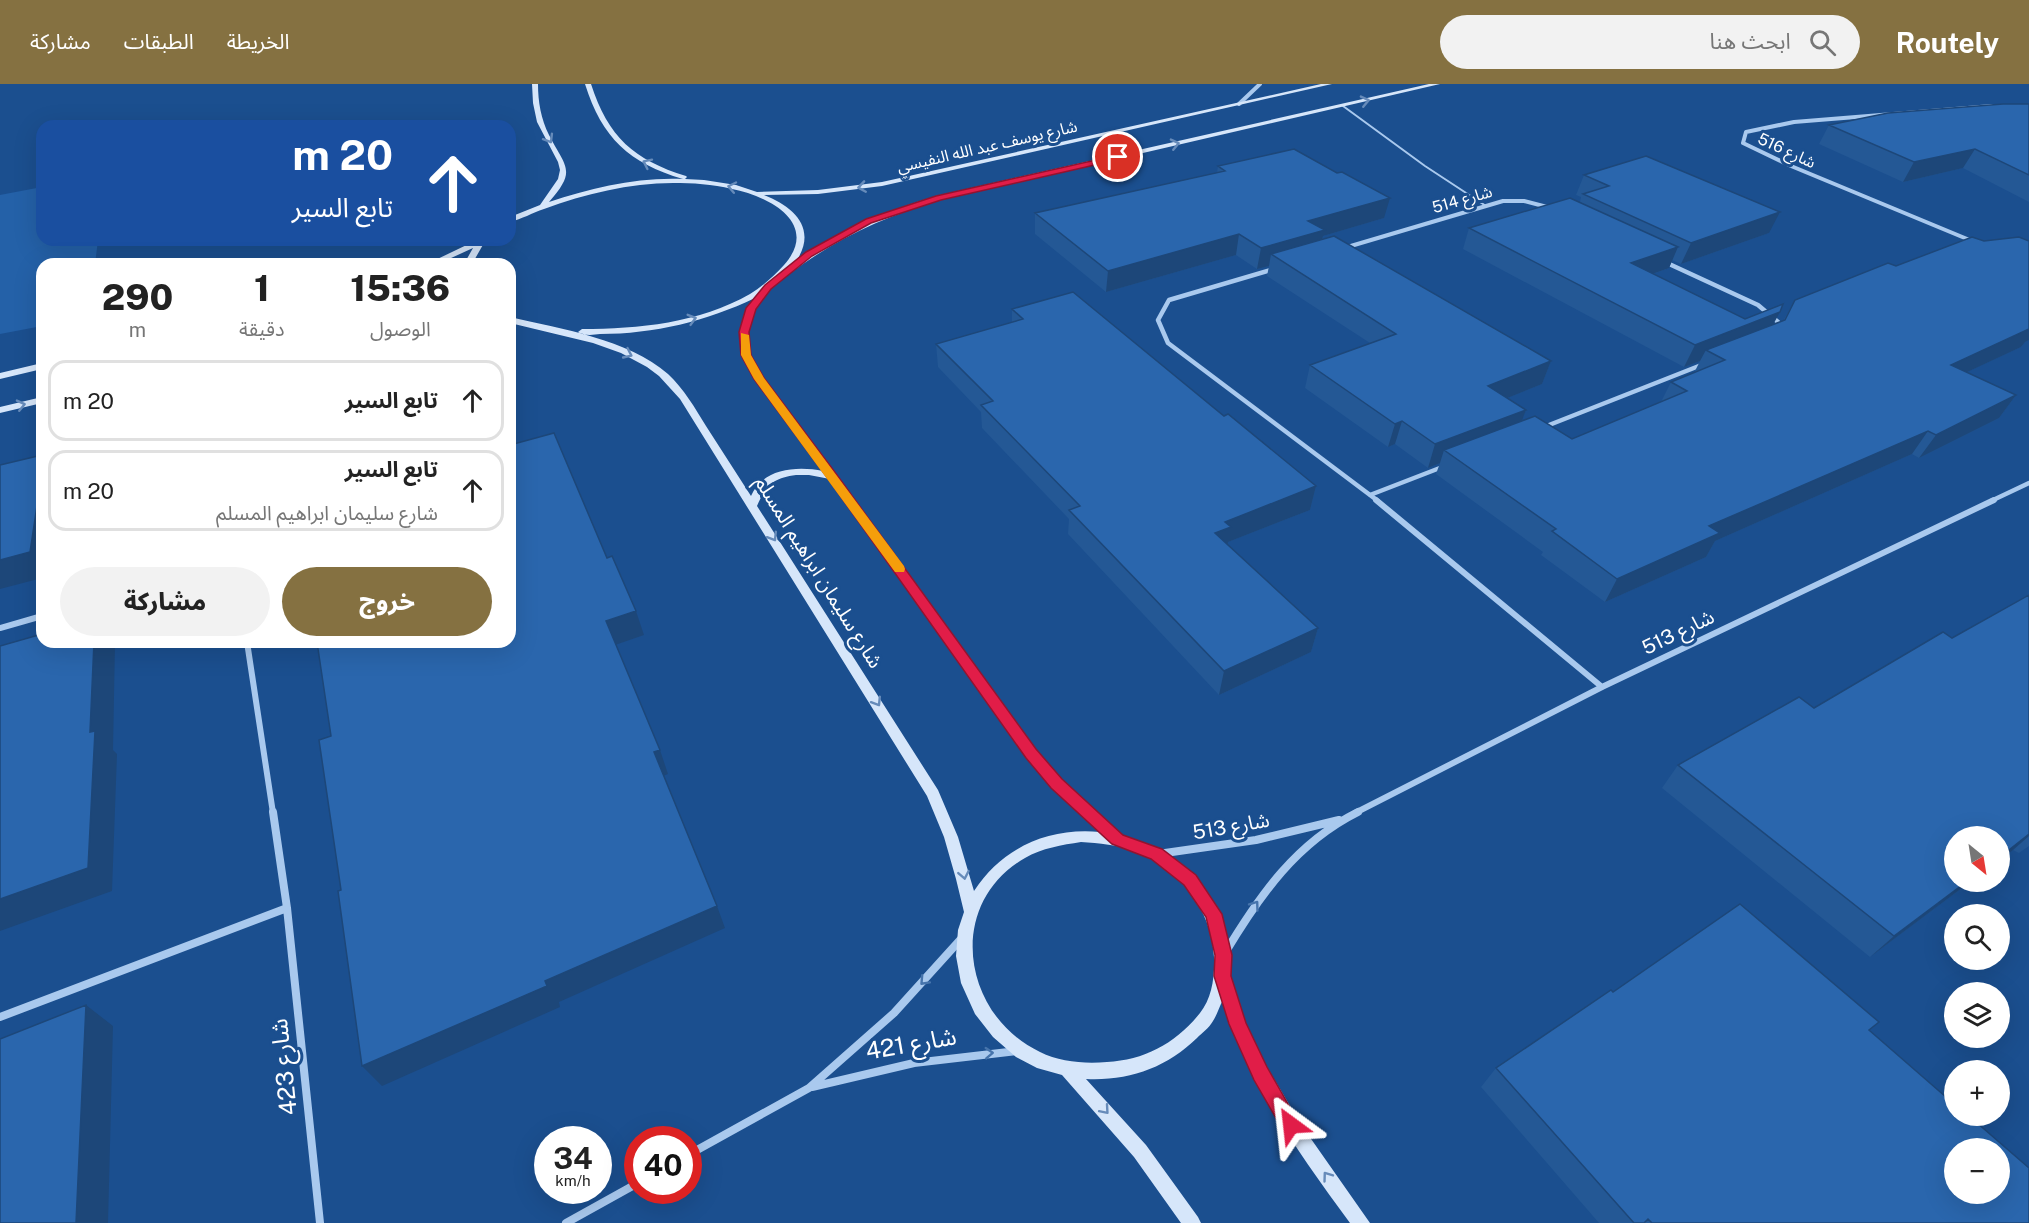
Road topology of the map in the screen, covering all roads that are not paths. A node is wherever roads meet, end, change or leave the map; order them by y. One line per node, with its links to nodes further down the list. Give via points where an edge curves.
1 (535, 84): 11 (street, one-way to 11, via 540,123 564,171 561,182)
2 (588, 84): 9 (street, one-way to 2, via 659,169 617,143 592,102)
3 (1260, 84): 6 (street)
4 (1329, 84): 6 (street, شارع يوسف عبد الله النفيسي)
5 (1437, 84): 7 (street, one-way to 5)
6 (1239, 104): 10 (street, شارع يوسف عبد الله النفيسي, one-way to 10, via 882,184 819,192)
7 (1343, 106): 12 (lane); 21 (street, one-way to 7, via 837,236 903,208)
8 (2000, 106): 15 (street, شارع 516, via 1794,122 1746,132 1743,143)
9 (703, 182): 10 (street, one-way to 9); 11 (street, via 621,185)
10 (754, 193): 21 (street, via 783,207 799,226 801,249)
11 (542, 205): 14 (street)
12 (1486, 206): 13 (street, شارع 514, via 1524,201); 17 (street, شارع 514)
13 (1558, 212)
14 (516, 217)
15 (1977, 243)
16 (471, 246): 19 (street)
17 (1339, 250)
18 (1653, 256): 25 (street, via 1758,305 1778,322)
19 (444, 258)
20 (1282, 266): 35 (street, via 1169,300 1158,320 1168,343)
21 (785, 273): 22 (street)
22 (768, 287): 24 (street, one-way to 22, via 610,333 670,325 726,309); 33 (street, via 751,308 744,332 746,355 759,379)
23 (516, 322): 24 (street)
24 (552, 331): 36 (street, شارع سليمان ابراهيم المسلم, one-way to 36, via 595,340 632,355 663,374 684,398)
25 (1771, 338)
26 (1715, 360): 31 (street)
27 (36, 367): 28 (street)
28 (0, 376)
29 (36, 401): 30 (street, one-way to 29)
30 (0, 410)
31 (1537, 430)
32 (1448, 465): 35 (street)
33 (833, 477): 36 (street, via 809,471 780,474 755,493); 42 (street, via 1031,753 1056,783)
34 (2029, 483): 40 (street, شارع 513)
35 (1370, 495): 40 (street)
36 (753, 505): 45 (street, شارع سليمان ابراهيم المسلم, one-way to 45, via 933,794 962,867)
37 (36, 618): 38 (street)
38 (0, 628)
39 (248, 648): 44 (street, شارع 423)
40 (1602, 687): 41 (street, شارع 513)
41 (1346, 818): 43 (street, شارع 513, via 1256,840); 47 (street, شارع 513, one-way to 41, via 1278,874 1309,842)
42 (1117, 839): 43 (street); 45 (street, via 1081,836 1045,843 1014,857 988,880)
43 (1156, 854): 47 (street, via 1190,880 1214,914)
44 (287, 908): 49 (street); 55 (street, شارع 423)
45 (970, 910): 46 (street)
46 (963, 937): 50 (street, via 966,979 987,1020); 52 (street, شارع 421, one-way to 52, via 894,1013)
47 (1223, 955): 48 (street)
48 (1222, 976): 51 (street, via 1208,1015 1178,1048 1137,1067 1089,1072); 58 (street, one-way to 48, via 1291,1125 1260,1073)
49 (0, 1017)
50 (1022, 1051): 51 (street); 52 (street, شارع 421, one-way to 50, via 916,1060)
51 (1066, 1067): 57 (street, one-way to 57, via 1140,1151)
52 (809, 1088): 53 (street, شارع 421)
53 (702, 1147)
54 (624, 1191): 56 (street)
55 (320, 1223)
56 (566, 1223)
57 (1192, 1223)
58 (1361, 1223)

